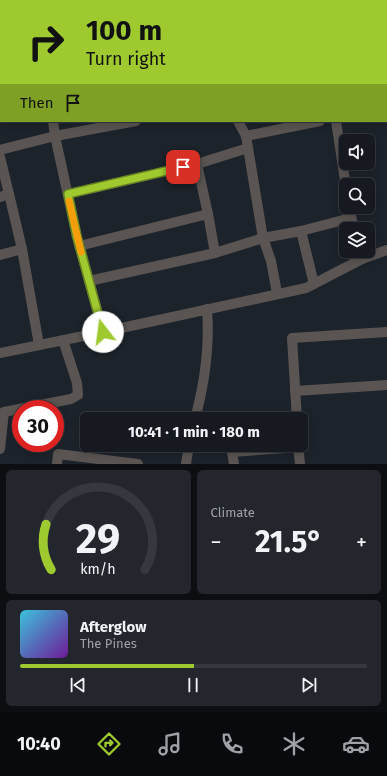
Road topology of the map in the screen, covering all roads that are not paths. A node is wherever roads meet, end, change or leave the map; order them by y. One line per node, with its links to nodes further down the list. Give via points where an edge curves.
1 (53, 122): 6 (street)
2 (131, 122): 6 (street)
3 (239, 122): 7 (street)
4 (315, 122): 7 (street)
5 (336, 122): 12 (street)
6 (55, 136): 9 (street); 13 (street)
7 (246, 136): 8 (street)
8 (248, 148): 11 (street); 20 (street)
9 (0, 150)
10 (0, 157): 14 (street)
11 (197, 164): 13 (street); 15 (street)
12 (345, 178)
13 (68, 194): 21 (street)
14 (5, 196): 22 (street)
15 (208, 214): 21 (street); 24 (street)
16 (350, 214): 17 (street)
17 (351, 218): 18 (street); 19 (street)
18 (352, 222)
19 (301, 231): 20 (street); 29 (street)
20 (263, 238): 24 (street); 30 (street)
21 (79, 246): 28 (street)
22 (22, 249): 26 (street); 35 (street)
23 (387, 250): 25 (street)
24 (215, 252): 28 (street)
25 (375, 252)
26 (0, 255)
27 (356, 258): 29 (street)
28 (89, 281): 32 (street)
29 (314, 284): 30 (street)
30 (277, 293): 31 (street)
31 (207, 309): 32 (street); 39 (street, via 209,336 204,386)
32 (103, 332): 34 (street)
33 (387, 332): 38 (street, via 292,338)
34 (63, 340): 35 (street); 41 (street, via 77,383 78,395)
35 (39, 345): 36 (street)
36 (0, 353)
37 (387, 385): 38 (street)
38 (295, 391): 40 (street)
39 (198, 412)
40 (296, 412)
41 (2, 413): 42 (street)
42 (0, 449)
43 (188, 452): 48 (street)
44 (232, 452): 49 (street)
45 (299, 452): 50 (street)
46 (57, 464): 47 (street, via 58,454)
47 (138, 464)
48 (186, 464)
49 (234, 464)
50 (300, 464)

